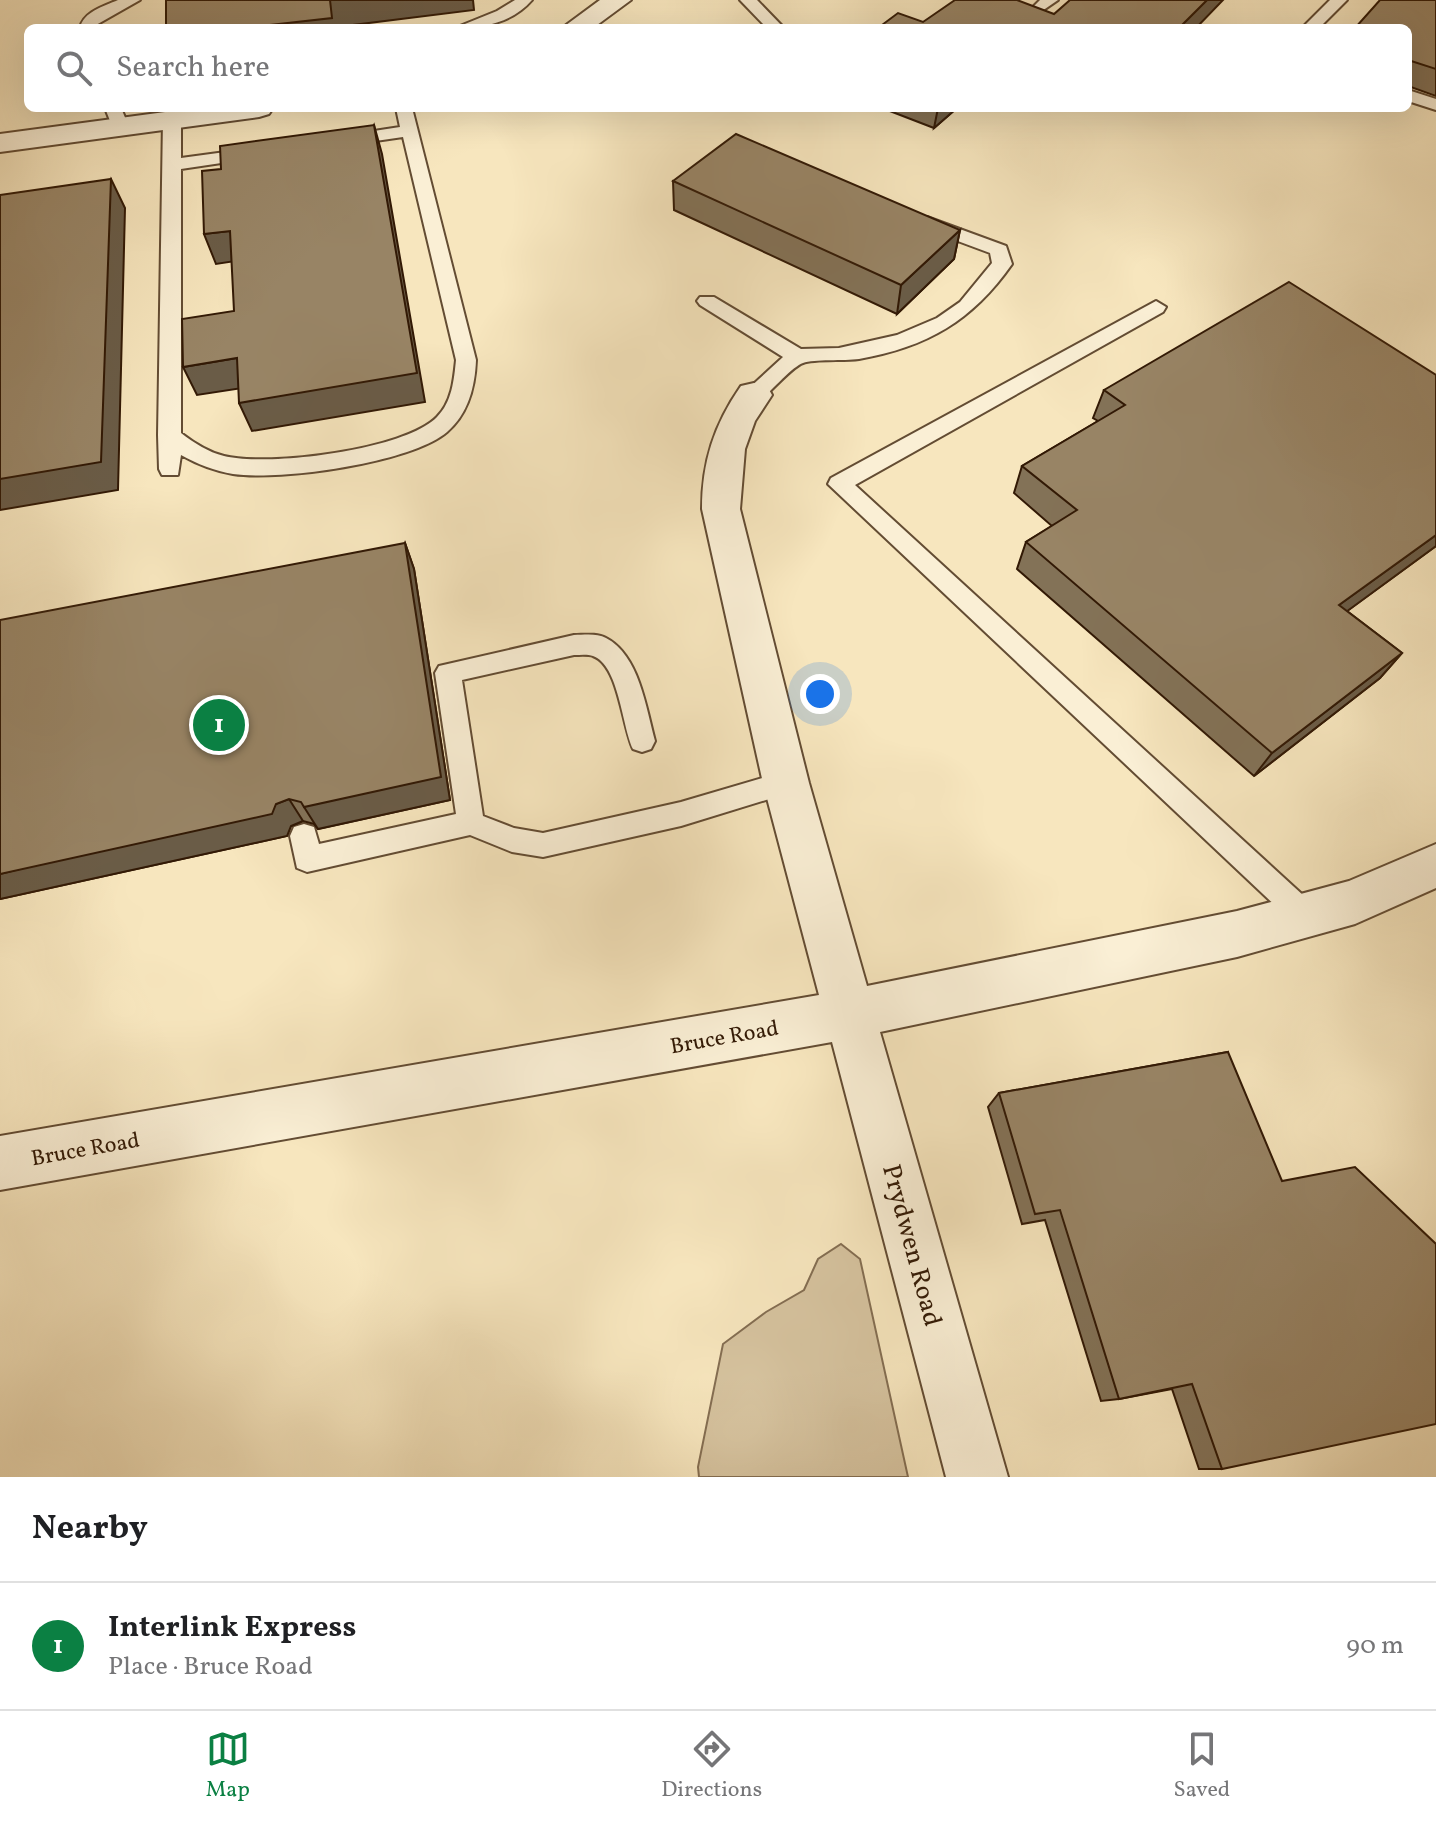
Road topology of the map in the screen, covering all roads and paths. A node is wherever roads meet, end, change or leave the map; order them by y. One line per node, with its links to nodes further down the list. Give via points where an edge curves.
1 (132, 0): 6 (lane)
2 (524, 0): 7 (lane)
3 (618, 0): 8 (street)
4 (748, 0): 9 (lane)
5 (1339, 0): 10 (lane)
6 (88, 24)
7 (480, 24)
8 (581, 24)
9 (772, 24)
10 (1314, 24)
11 (1412, 96): 12 (lane)
12 (1436, 105)
13 (230, 112): 16 (street)
14 (405, 112): 17 (lane)
15 (117, 117): 16 (street); 18 (street)
16 (172, 120): 21 (lane)
17 (410, 131): 19 (lane); 27 (lane, via 466,360 456,408 417,441 274,468 207,460)
18 (0, 143)
19 (320, 144)
20 (276, 150): 21 (lane)
21 (172, 165): 27 (lane)
22 (914, 219): 25 (lane, via 999,250 1002,264 962,310 918,333 884,347 831,358)
23 (707, 301): 25 (lane)
24 (1156, 307): 34 (lane, via 839,484)
25 (797, 356): 26 (lane)
26 (754, 395): 30 (street, Prydwen Road, via 737,417 727,443 720,474 721,509)
27 (169, 435): 28 (lane)
28 (170, 469)
29 (642, 741): 31 (lane, via 614,657 597,645 574,645 448,673)
30 (786, 783): 31 (lane, via 681,814 543,845 512,840); 35 (street, Prydwen Road)
31 (471, 823): 32 (lane, via 307,859)
32 (304, 836)
33 (1436, 865): 34 (street, Bruce Road, via 1355,902)
34 (1306, 916): 35 (street, Bruce Road)
35 (850, 1014): 36 (street, Bruce Road); 37 (street, Prydwen Road)
36 (0, 1163)
37 (977, 1477)

